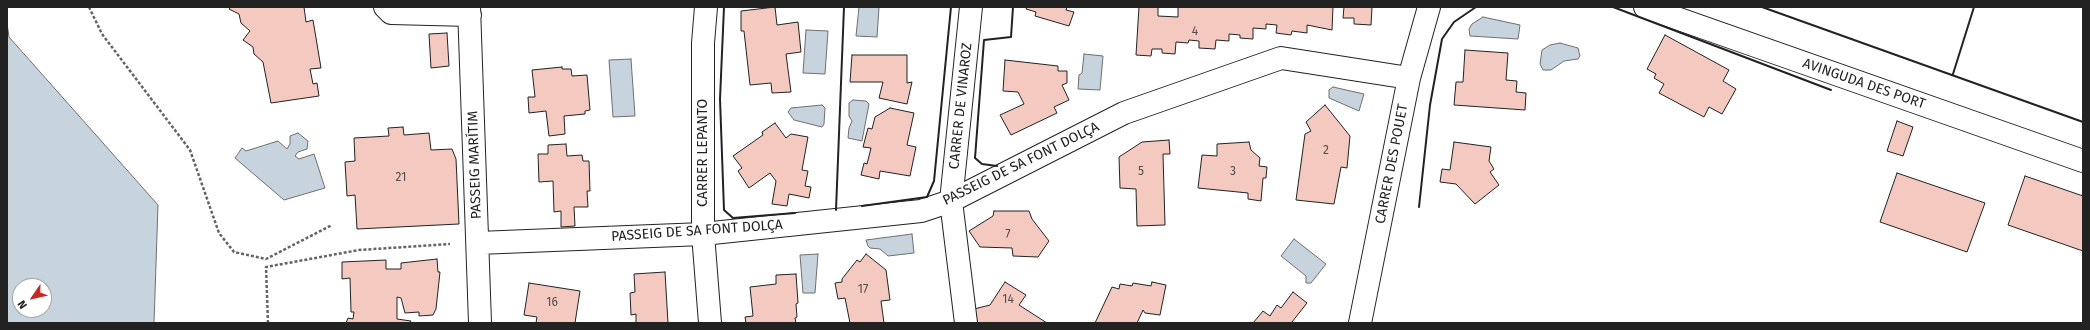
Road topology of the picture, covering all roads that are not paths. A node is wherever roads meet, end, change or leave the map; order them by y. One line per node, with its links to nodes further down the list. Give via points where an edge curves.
1 (385, 7): 6 (street, via 391,13)
2 (706, 7): 10 (street, CARRER LEPANTO, via 703,43)
3 (972, 7): 9 (street, CARRER DE VINAROZ)
4 (1428, 7): 7 (street, CARRER DES POUET)
5 (1644, 7): 8 (street, AVINGUDA DES PORT)
6 (470, 11): 11 (street, PASSEIG MARÍTIM)
7 (1409, 78): 9 (street, PASSEIG DE SA FONT DOLÇA, via 1281,58 1124,113); 15 (street, CARRER DES POUET)
8 (2083, 161)
9 (950, 201): 10 (street, PASSEIG DE SA FONT DOLÇA, via 921,211); 14 (street, CARRER DE VINAROZ)
10 (703, 234): 11 (street, PASSEIG DE SA FONT DOLÇA); 13 (street, CARRER LEPANTO)
11 (478, 242): 12 (street, PASSEIG MARÍTIM)
12 (480, 323)
13 (710, 323)
14 (966, 323)
15 (1360, 323)

